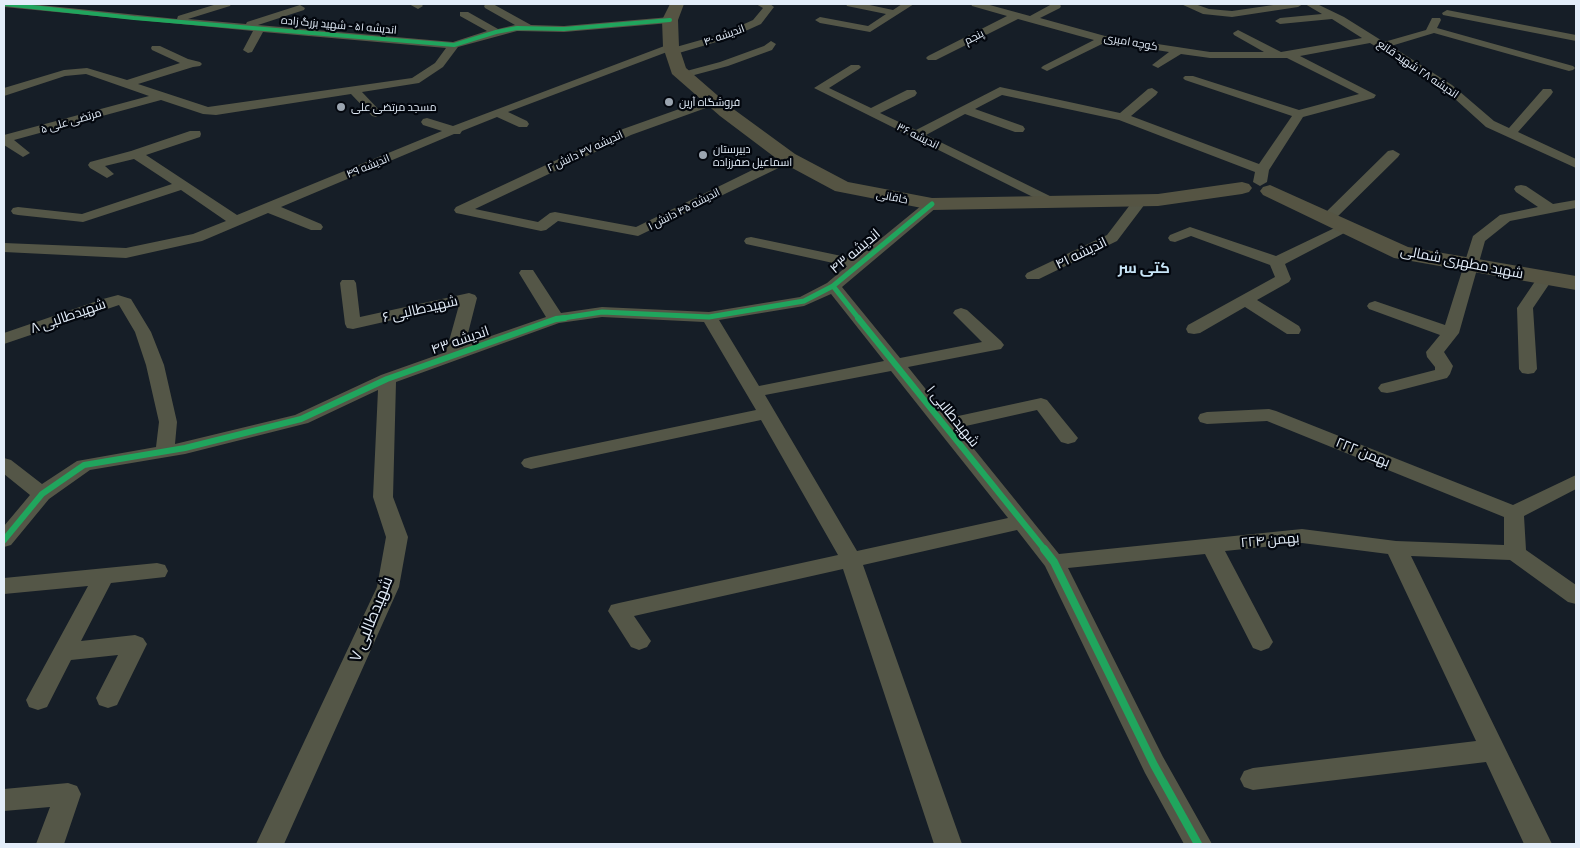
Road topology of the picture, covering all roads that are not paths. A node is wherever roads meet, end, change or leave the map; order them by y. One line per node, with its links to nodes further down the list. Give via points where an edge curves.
1 (4, 4): 18 (street, اندیشه ۵۱ - شهید بزرگ زاده)
2 (226, 4): 26 (street)
3 (852, 4): 19 (street)
4 (908, 4): 19 (street)
5 (981, 4): 22 (street, کوچه امیری)
6 (1186, 4): 16 (street, via 1215,13)
7 (1250, 4): 16 (street)
8 (1298, 4): 16 (street)
9 (1310, 4): 23 (street, اندیشه ۲۸ شهید قانع)
10 (114, 6): 18 (street)
11 (489, 6): 30 (street)
12 (765, 6): 44 (street, اندیشه ۴۰, via 757,22 726,36)
13 (1056, 6): 24 (street)
14 (300, 8): 28 (street)
15 (1468, 8): 20 (street)
16 (1263, 9)
17 (674, 12): 30 (street, اندیشه ۵۱ - شهید بزرگ زاده, via 564,29); 44 (main road, خاقانی)
18 (89, 13): 26 (street, اندیشه ۵۱ - شهید بزرگ زاده)
19 (895, 13): 31 (street)
20 (1447, 13): 32 (street, via 1439,15); 35 (street)
21 (464, 14): 33 (street)
22 (1017, 15): 24 (street, کوچه امیری); 48 (street, پنجم)
23 (1334, 16): 27 (street); 37 (street, اندیشه ۲۸ شهید قانع)
24 (1032, 18): 36 (street, کوچه امیری)
25 (820, 20): 31 (street)
26 (173, 21): 28 (street, اندیشه ۵۱ - شهید بزرگ زاده)
27 (1280, 21)
28 (240, 27): 29 (street, اندیشه ۵۱ - شهید بزرگ زاده)
29 (259, 28): 38 (street, اندیشه ۵۱ - شهید بزرگ زاده); 45 (street)
30 (528, 28): 33 (street, اندیشه ۵۱ - شهید بزرگ زاده)
31 (870, 29)
32 (1431, 30): 41 (street); 53 (street)
33 (496, 32): 40 (street, اندیشه ۵۱ - شهید بزرگ زاده)
34 (1238, 33): 47 (street)
35 (1576, 38)
36 (1104, 39): 46 (street, کوچه امیری); 52 (street)
37 (1372, 39): 41 (street, اندیشه ۲۸ شهید قانع); 47 (street)
38 (419, 42): 40 (street, اندیشه ۵۱ - شهید بزرگ زاده); 42 (street)
39 (771, 44): 55 (street, via 768,48 724,64)
40 (454, 45): 58 (street, via 439,65 422,78)
41 (1384, 46): 77 (street, اندیشه ۲۸ شهید قانع, via 1448,87 1490,124)
42 (368, 47)
43 (156, 48): 49 (street)
44 (671, 49): 55 (main road, خاقانی, via 678,70); 67 (street, اندیشه ۴۹)
45 (248, 50)
46 (1179, 50): 47 (street, کوچه امیری, via 1210,55); 50 (street)
47 (1283, 55): 70 (street, via 1370,94)
48 (932, 58)
49 (195, 64): 57 (street)
50 (1158, 65)
51 (855, 67): 68 (street, اندیشه ۳۶, via 820,88)
52 (1048, 68)
53 (1568, 68)
54 (361, 75): 58 (street)
55 (684, 75): 65 (main road, خاقانی)
56 (1188, 78): 70 (street)
57 (127, 84): 60 (street, via 87,71 77,71); 64 (street)
58 (369, 89): 59 (street)
59 (354, 91): 64 (street, via 216,111); 69 (street)
60 (4, 92)
61 (1152, 92): 71 (street)
62 (1548, 92): 77 (street)
63 (911, 93): 68 (street)
64 (161, 96): 79 (street, مرتضی علی ۵, via 4,139)
65 (713, 101): 82 (main road, خاقانی); 94 (street, اندیشه ۴۷ دانش ۲, via 627,132)
66 (965, 110): 71 (street, via 1000,91); 74 (street); 78 (street)
67 (497, 112): 73 (street); 75 (street, اندیشه ۴۹)
68 (871, 112): 78 (street, اندیشه ۳۶)
69 (376, 113)
70 (1299, 114): 85 (street)
71 (1122, 117): 85 (street)
72 (427, 122): 75 (street)
73 (522, 124)
74 (1019, 129)
75 (456, 130): 92 (street, اندیشه ۴۹)
76 (195, 134): 80 (street)
77 (1510, 134): 83 (street, اندیشه ۲۸ شهید قانع)
78 (917, 135): 89 (street, اندیشه ۳۶)
79 (24, 153)
80 (136, 154): 84 (street, via 95,165); 86 (street)
81 (1393, 154): 97 (street)
82 (788, 158): 90 (main road, خاقانی, via 842,187); 94 (street, اندیشه ۴۵ دانش ۱, via 638,232 555,216 542,227)
83 (1576, 164)
84 (107, 174)
85 (1259, 183): 88 (main road, خاقانی); 97 (main road, شهید مطهری شمالی)
86 (184, 185): 95 (street, via 83,218); 96 (street)
87 (1520, 189): 93 (street)
88 (1141, 200): 89 (main road, خاقانی); 106 (street, اندیشه ۴۱, via 1112,238)
89 (1051, 202): 90 (main road, خاقانی)
90 (932, 204): 103 (street, اندیشه ۴۳)
91 (1576, 204): 93 (street)
92 (267, 207): 96 (street, اندیشه ۴۹); 98 (street)
93 (1548, 208): 104 (street, via 1505,218 1478,239)
94 (461, 210)
95 (18, 211)
96 (236, 221): 101 (street, اندیشه ۴۹, via 196,238 126,253)
97 (1336, 223): 102 (street); 104 (main road, شهید مطهری شمالی, via 1402,253)
98 (316, 227)
99 (1174, 238): 102 (street, via 1190,231)
100 (752, 241): 103 (street)
101 (4, 248)
102 (1277, 262): 111 (street, via 1283,279)
103 (859, 264): 110 (street, اندیشه ۴۳)
104 (1472, 265): 107 (main road, شهید مطهری شمالی); 118 (street)
105 (527, 273): 115 (street)
106 (1033, 276)
107 (1546, 277): 109 (main road, شهید مطهری شمالی); 122 (street, via 1525,308)
108 (348, 282): 120 (street, شهیدطالبی ۶, via 353,324 469,298)
109 (1576, 283)
110 (833, 286): 114 (street, اندیشه ۴۳, via 804,301); 121 (street, شهیدطالبی ۱)
111 (1246, 300): 116 (street); 117 (street)
112 (1375, 306): 118 (street)
113 (961, 312): 121 (street, via 994,345)
114 (709, 317): 115 (street, اندیشه ۴۳, via 602,312); 125 (street)
115 (556, 319): 120 (street, اندیشه ۴۳)
116 (1194, 329)
117 (1293, 330)
118 (1450, 333): 124 (street, via 1435,352 1444,366 1441,374)
119 (4, 339): 130 (street, شهیدطالبی ۸, via 109,302 125,302 143,332 155,365 168,422)
120 (454, 356): 123 (street, اندیشه ۴۳)
121 (896, 365): 125 (street); 128 (street, شهیدطالبی ۱)
122 (1528, 369)
123 (387, 378): 130 (street, اندیشه ۴۳, via 301,419); 156 (street, شهیدطالبی ۷, via 383,497 397,537 388,587)
124 (1387, 388)
125 (755, 392): 126 (street)
126 (767, 413): 132 (street); 141 (street)
127 (1207, 418): 135 (street, ۲۲بهمن ۲, via 1269,415)
128 (944, 425): 129 (street, via 1041,404); 136 (street, شهیدطالبی ۱)
129 (1068, 438)
130 (165, 452): 134 (street, اندیشه ۴۳, via 84,465)
131 (4, 464): 134 (street)
132 (531, 464)
133 (1576, 481): 135 (street)
134 (42, 494): 137 (street, اندیشه ۴۳)
135 (1514, 513): 140 (street)
136 (1023, 522): 141 (street); 142 (street, شهیدطالبی ۱)
137 (4, 540)
138 (1211, 546): 139 (street, ۲۲بهمن ۴, via 1302,536); 142 (street, ۲۲بهمن ۴); 148 (street)
139 (1396, 548): 140 (street, ۲۲بهمن ۴); 152 (street)
140 (1515, 553): 146 (street)
141 (851, 560): 147 (street, via 619,611); 157 (street)
142 (1054, 562): 158 (street, via 1154,765)
143 (157, 571): 144 (street)
144 (104, 576): 145 (street); 149 (street)
145 (4, 586)
146 (1576, 596)
147 (639, 641)
148 (1261, 642)
149 (64, 652): 150 (street, via 135,644); 151 (street)
150 (108, 698)
151 (38, 700)
152 (1493, 750): 153 (street); 159 (street)
153 (1253, 779)
154 (4, 800): 155 (street, via 68,794)
155 (50, 844)
156 (270, 844)
157 (948, 844)
158 (1198, 844)
159 (1538, 844)

